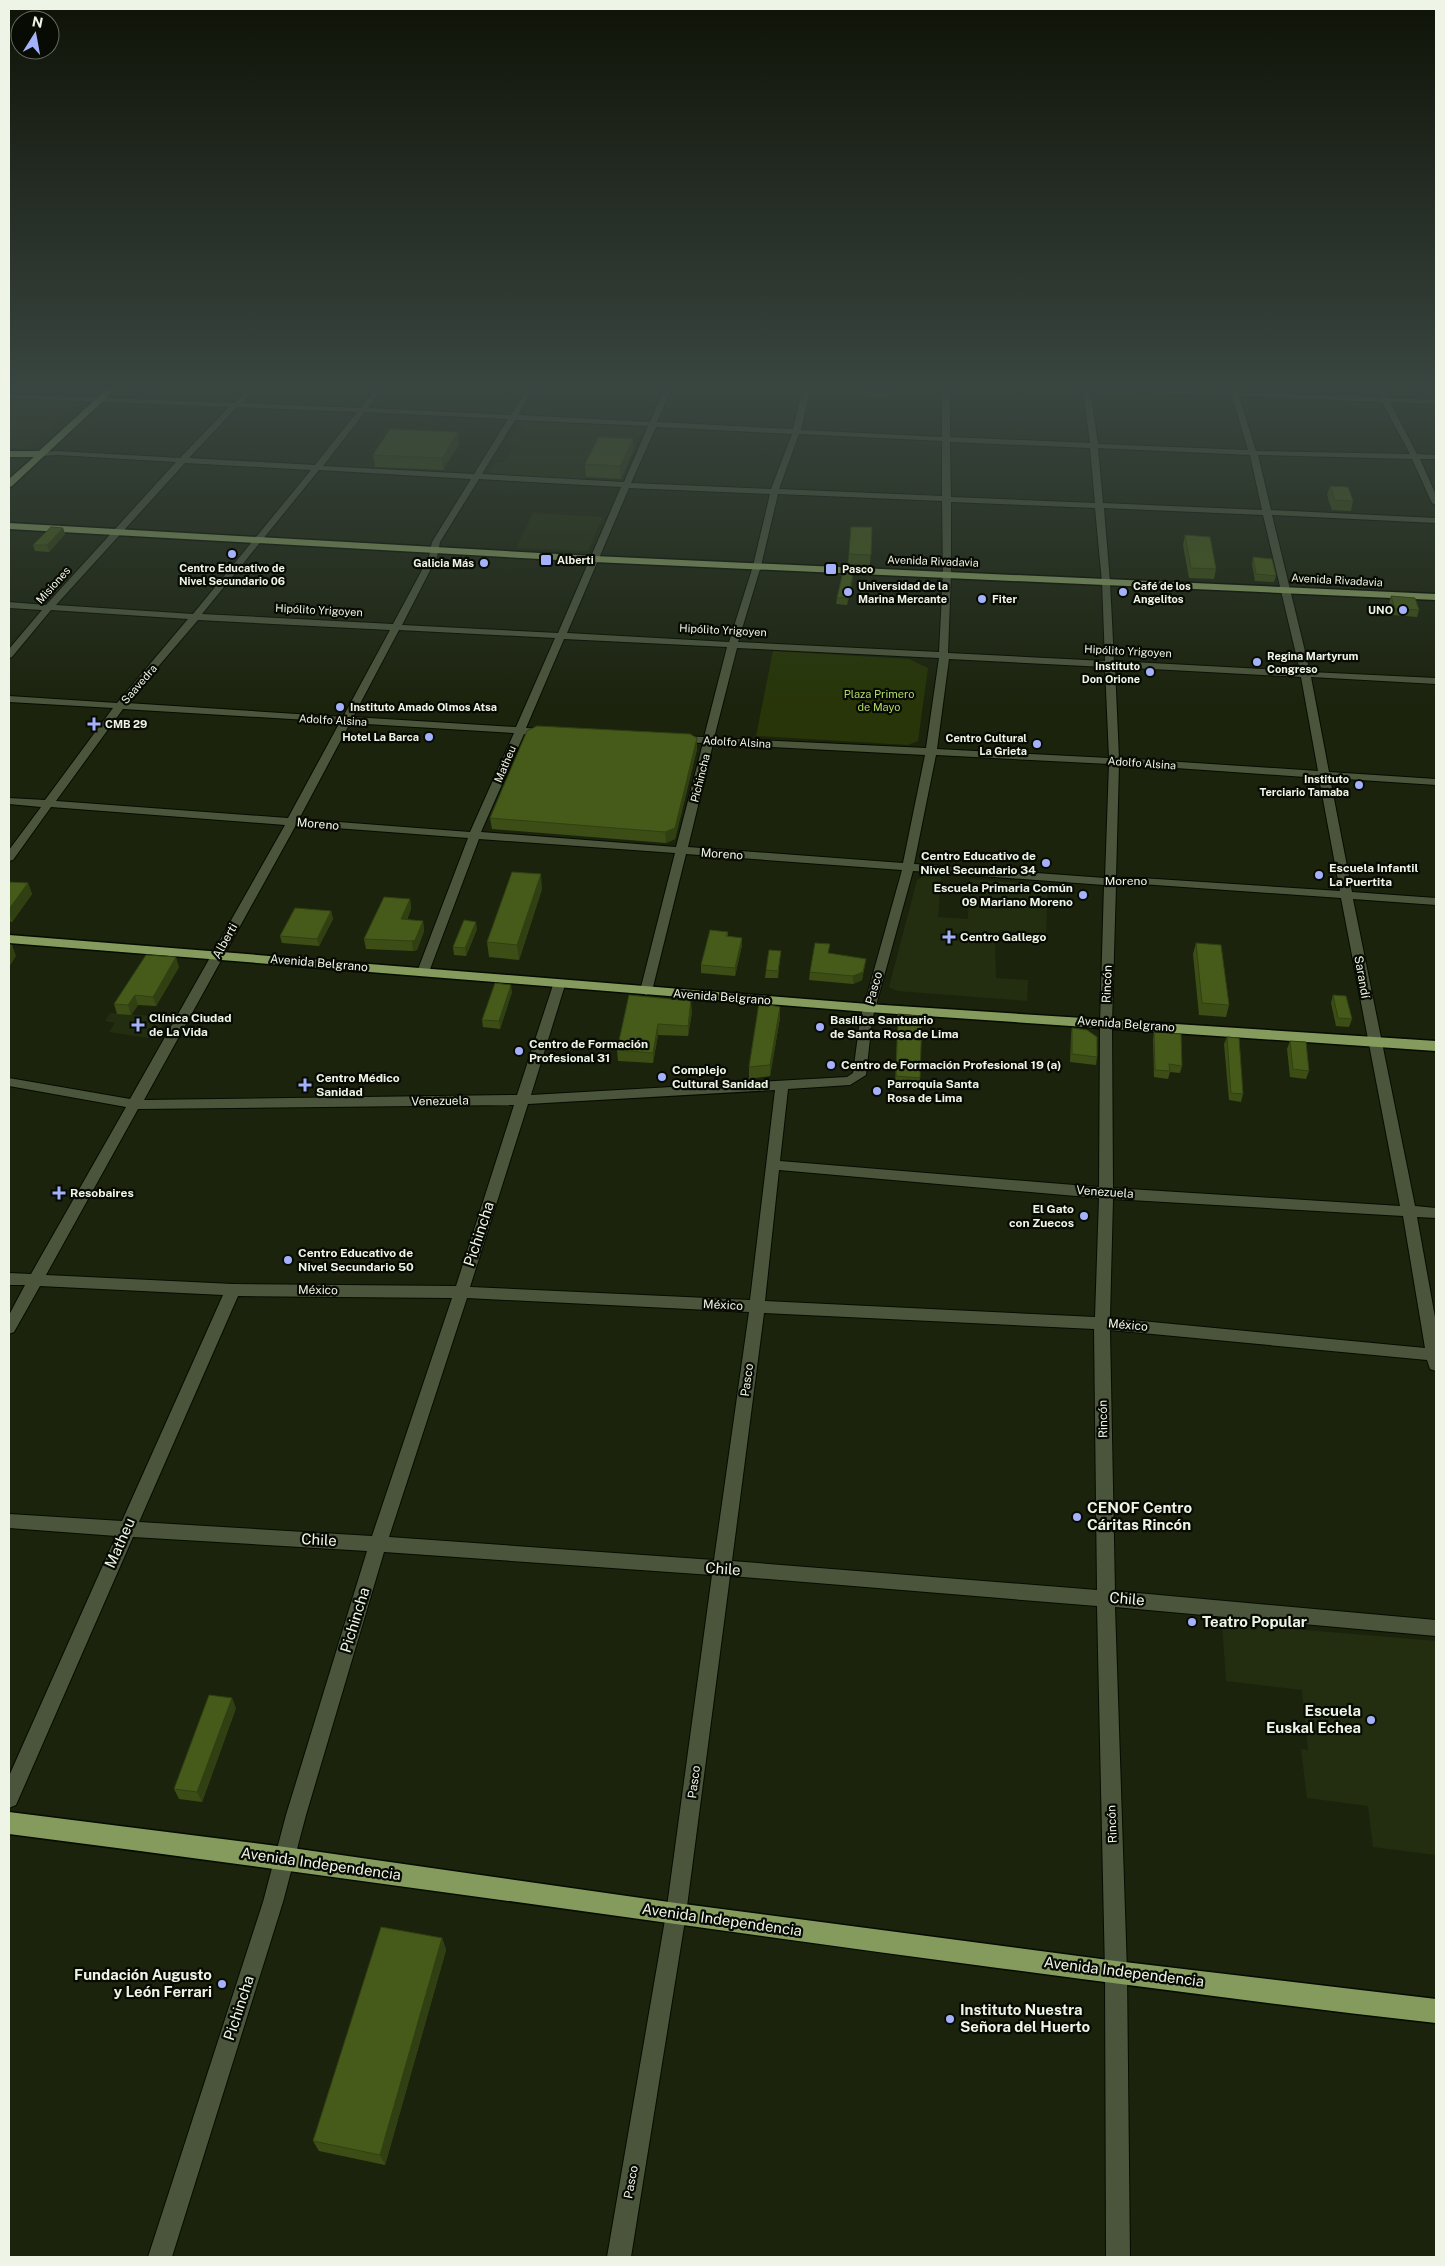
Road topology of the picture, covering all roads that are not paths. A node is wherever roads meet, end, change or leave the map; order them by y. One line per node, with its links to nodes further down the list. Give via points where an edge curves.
1 (774, 492): 19 (street, Pichincha)
2 (153, 493): 15 (street, Misiones)
3 (298, 493): 16 (street, Saavedra)
4 (467, 493): 17 (street, Alberti, via 436,542)
5 (622, 493): 18 (street, Matheu)
6 (792, 493): 10 (street)
7 (946, 493): 10 (street, Pasco)
8 (1099, 493): 11 (street, Rincón)
9 (1263, 493): 12 (street, Sarandí)
10 (946, 499): 11 (street); 20 (street, Pasco)
11 (1100, 506): 12 (street); 21 (street, Rincón)
12 (1268, 513): 13 (street); 22 (street, Sarandí)
13 (1436, 520)
14 (9, 526): 15 (main road, Avenida Rivadavia)
15 (116, 532): 16 (main road, Avenida Rivadavia); 25 (street, Misiones)
16 (260, 540): 17 (main road, Avenida Rivadavia); 26 (street, Saavedra)
17 (435, 550): 18 (main road, Avenida Rivadavia); 27 (street, Alberti)
18 (594, 559): 19 (main road, Avenida Rivadavia); 28 (street, Matheu)
19 (757, 566): 20 (main road, Avenida Rivadavia); 29 (street, Pichincha)
20 (947, 574): 21 (main road, Avenida Rivadavia); 30 (street, Pasco)
21 (1106, 582): 22 (main road, Avenida Rivadavia); 32 (street, Rincón)
22 (1285, 590): 23 (main road, Avenida Rivadavia); 33 (street, Sarandí)
23 (1436, 597)
24 (9, 605): 25 (street, Hipólito Yrigoyen)
25 (48, 607): 26 (street, Hipólito Yrigoyen); 31 (street, Misiones)
26 (196, 617): 27 (street, Hipólito Yrigoyen); 36 (street, Saavedra)
27 (396, 627): 28 (street, Hipólito Yrigoyen); 37 (street, Alberti)
28 (561, 635): 29 (street, Hipólito Yrigoyen); 38 (street, Matheu)
29 (733, 643): 30 (street, Hipólito Yrigoyen); 41 (street, Pichincha)
30 (943, 654): 32 (street, Hipólito Yrigoyen); 42 (street, Pasco)
31 (9, 655)
32 (1110, 663): 33 (street, Hipólito Yrigoyen); 43 (street, Rincón)
33 (1305, 673): 34 (street, Hipólito Yrigoyen); 44 (street, Sarandí)
34 (1436, 681)
35 (9, 699): 36 (street, Adolfo Alsina)
36 (119, 707): 37 (street, Adolfo Alsina); 47 (street, Saavedra)
37 (346, 721): 38 (street, Adolfo Alsina); 48 (street, Alberti)
38 (520, 730): 39 (street, Adolfo Alsina); 49 (street, Matheu)
39 (559, 732)
40 (669, 738): 41 (street, Adolfo Alsina)
41 (710, 740): 42 (street, Adolfo Alsina); 50 (street, Pichincha)
42 (931, 752): 43 (street, Adolfo Alsina); 52 (street, Pasco)
43 (1114, 761): 44 (street, Adolfo Alsina); 53 (street, Rincón)
44 (1324, 775): 45 (street, Adolfo Alsina); 54 (street, Sarandí)
45 (1436, 782)
46 (9, 801): 47 (street, Moreno)
47 (46, 805): 48 (street, Moreno); 51 (street, Saavedra)
48 (292, 822): 49 (street, Moreno); 57 (street, Alberti)
49 (474, 836): 50 (street, Moreno); 58 (street, Matheu)
50 (682, 851): 52 (street, Moreno); 60 (street, Pichincha)
51 (9, 858)
52 (908, 868): 53 (street, Moreno); 61 (street, Pasco)
53 (1111, 882): 54 (street, Moreno, via 1141,881); 62 (street, Rincón)
54 (1348, 894): 55 (street, Moreno); 63 (street, Sarandí)
55 (1436, 900)
56 (9, 939): 57 (main road, Avenida Belgrano)
57 (217, 955): 58 (main road, Avenida Belgrano); 68 (street, Alberti)
58 (423, 972): 59 (main road, Avenida Belgrano)
59 (559, 985): 60 (main road, Avenida Belgrano); 67 (street, Pichincha)
60 (646, 991): 61 (main road, Avenida Belgrano)
61 (868, 1008): 62 (main road, Avenida Belgrano); 66 (street, Pasco, via 859,1075 850,1081)
62 (1106, 1023): 63 (main road, Avenida Belgrano); 70 (street, Rincón)
63 (1374, 1041): 64 (main road, Avenida Belgrano); 71 (street, Sarandí)
64 (1436, 1046)
65 (9, 1082): 68 (street, Venezuela)
66 (782, 1085): 67 (street, Venezuela); 69 (street, Pasco)
67 (522, 1100): 68 (street, Venezuela); 76 (street, Pichincha)
68 (134, 1104): 74 (street, Alberti)
69 (774, 1165): 70 (street, Venezuela); 77 (street, Pasco)
70 (1106, 1192): 71 (street, Venezuela); 78 (street, Rincón)
71 (1409, 1212): 72 (street, Venezuela); 80 (street, Sarandí)
72 (1436, 1213)
73 (9, 1279): 74 (street, México)
74 (34, 1281): 75 (street, México); 79 (street, Alberti)
75 (233, 1290): 76 (street, México); 82 (street, Matheu)
76 (461, 1293): 77 (street, México); 83 (street, Pichincha)
77 (757, 1306): 78 (street, México); 84 (street, Pasco)
78 (1102, 1323): 80 (street, México); 85 (street, Rincón)
79 (9, 1328)
80 (1436, 1358)
81 (9, 1521): 82 (street, Chile)
82 (126, 1530): 83 (street, Chile); 87 (street, Matheu)
83 (378, 1544): 84 (street, Chile); 89 (street, Pichincha)
84 (721, 1569): 85 (street, Chile); 90 (street, Pasco)
85 (1106, 1598): 86 (street, Chile); 91 (street, Rincón)
86 (1436, 1628)
87 (9, 1798)
88 (9, 1823): 89 (main road, Avenida Independencia)
89 (285, 1858): 90 (main road, Avenida Independencia); 93 (street, Pichincha)
90 (676, 1914): 91 (main road, Avenida Independencia); 94 (street, Pasco)
91 (1116, 1972): 92 (main road, Avenida Independencia); 95 (street, Rincón)
92 (1436, 2011)
93 (160, 2257)
94 (619, 2257)
95 (1118, 2257)

